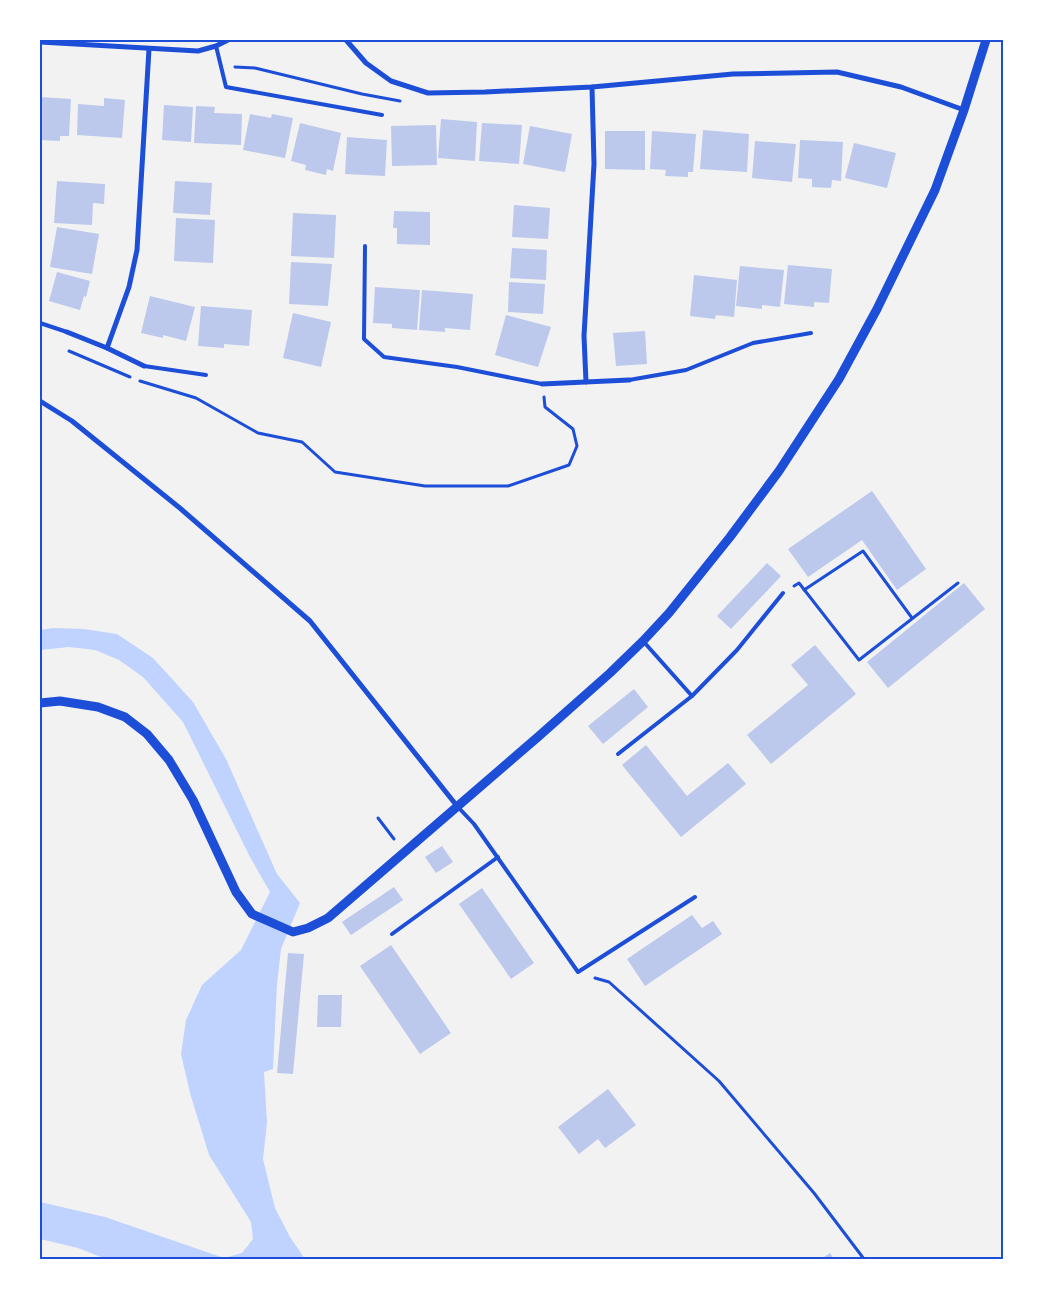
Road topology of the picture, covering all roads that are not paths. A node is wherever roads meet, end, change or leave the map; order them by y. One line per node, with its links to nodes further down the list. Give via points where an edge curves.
1 (228, 40): 5 (street)
2 (346, 40): 7 (street, via 366,63 391,81 428,93)
3 (986, 40): 8 (street)
4 (40, 42): 6 (street)
5 (216, 46): 6 (street, via 198,51); 9 (lane, via 226,87)
6 (149, 49): 14 (street, via 137,250 129,287)
7 (592, 87): 8 (street, via 733,74 837,72 900,86); 18 (street, via 594,164 584,336)
8 (964, 110): 22 (street, via 934,190 877,309 839,379 779,471 730,537)
9 (382, 114)
10 (364, 246): 19 (lane, via 364,339 384,357)
11 (40, 323): 12 (lane)
12 (67, 332): 14 (street)
13 (811, 333): 17 (lane, via 753,343 686,370)
14 (107, 348): 15 (street)
15 (144, 366): 16 (lane)
16 (206, 375)
17 (629, 380): 18 (street)
18 (586, 382): 19 (street)
19 (542, 384)
20 (40, 401): 26 (street, via 72,421 173,502 310,621)
21 (783, 593): 23 (lane, via 737,650)
22 (643, 641): 23 (lane); 26 (street, via 540,736)
23 (692, 696): 25 (lane)
24 (40, 703): 26 (street, via 60,701 98,707 125,717 147,734 169,760 193,800 236,892 252,914 293,932 328,918)
25 (618, 754)
26 (457, 806): 27 (lane)
27 (498, 857): 28 (lane, via 578,972); 29 (lane)
28 (695, 897)
29 (392, 934)

